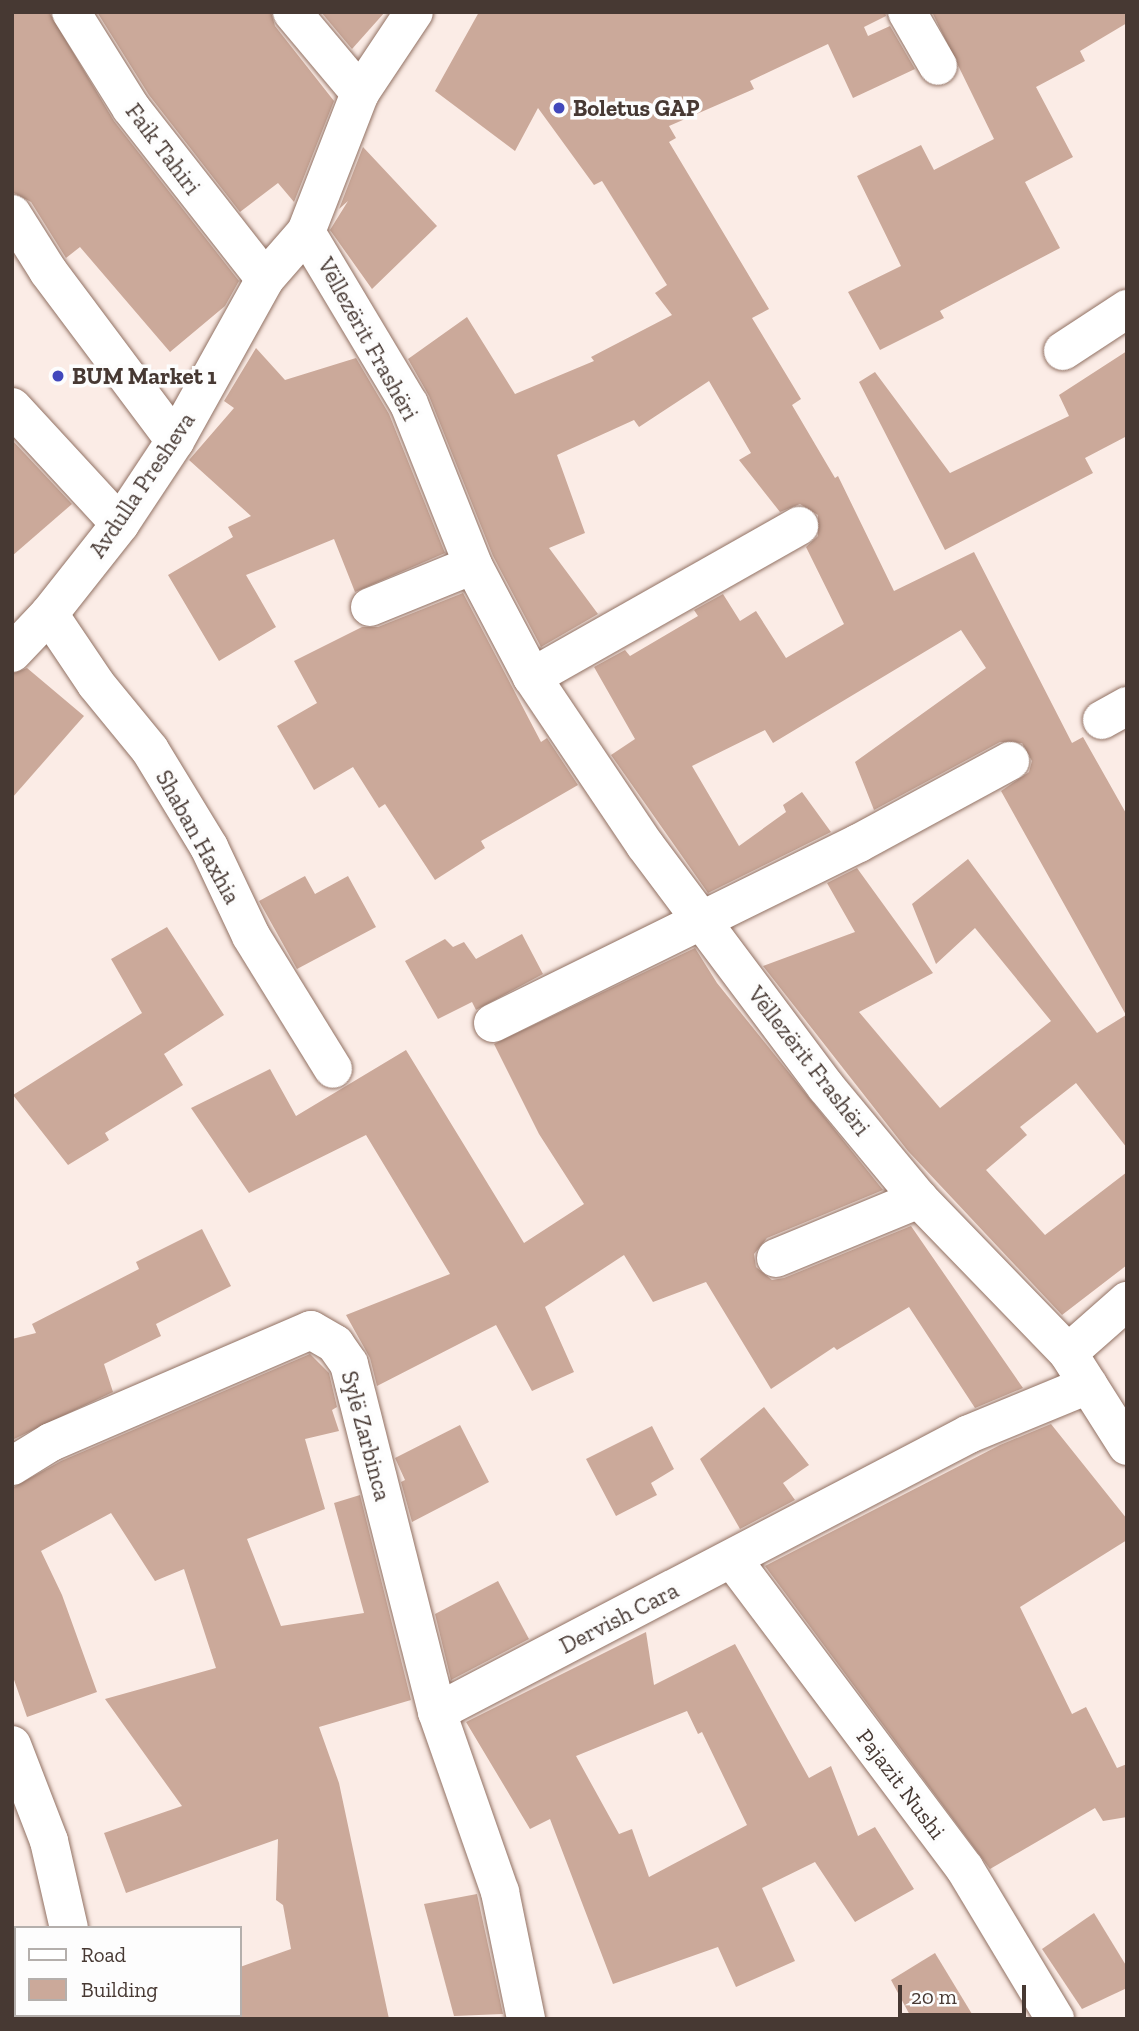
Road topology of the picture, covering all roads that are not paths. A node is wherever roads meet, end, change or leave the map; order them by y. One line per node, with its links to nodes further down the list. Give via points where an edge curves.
1 (71, 12): 9 (street, Faik Tahiri, via 131,108)
2 (292, 12): 6 (street)
3 (414, 12): 6 (street, Avdulla Presheva)
4 (907, 12): 5 (street)
5 (938, 66)
6 (360, 93): 8 (street, Avdulla Presheva)
7 (12, 214): 13 (street, via 48,271)
8 (306, 232): 9 (street, Avdulla Presheva); 16 (street, Vëllezërit Frashëri, via 409,404)
9 (265, 279): 13 (street, Avdulla Presheva)
10 (1127, 309): 11 (street)
11 (1063, 351)
12 (12, 407): 14 (street)
13 (175, 441): 14 (street, Avdulla Presheva)
14 (120, 524): 18 (street, Avdulla Presheva)
15 (799, 526): 20 (street)
16 (473, 565): 17 (street); 20 (street, Vëllezërit Frashëri)
17 (370, 607)
18 (50, 614): 19 (street, Avdulla Presheva); 24 (street, Shaban Haxhia, via 96,684 150,750 209,847 251,936)
19 (12, 653)
20 (532, 677): 22 (street, Vëllezërit Frashëri)
21 (1010, 761): 22 (street)
22 (701, 921): 23 (street); 25 (street, Vëllezërit Frashëri, via 826,1087)
23 (493, 1023)
24 (333, 1069)
25 (919, 1199): 26 (street); 28 (street, Vëllezërit Frashëri)
26 (776, 1258)
27 (1127, 1301): 28 (street)
28 (1068, 1353): 29 (street, Vëllezërit Frashëri)
29 (1088, 1385): 30 (street, Vëllezërit Frashëri); 32 (street, Dervish Cara, via 969,1434)
30 (1127, 1446)
31 (12, 1466): 33 (street, Sylë Zarbinca, via 51,1442 311,1330 335,1344 349,1364)
32 (733, 1560): 33 (street, Dervish Cara); 37 (street, Pajazit Nushi, via 965,1869)
33 (437, 1713): 36 (street, via 500,1892)
34 (12, 1745): 35 (street, via 49,1841)
35 (69, 1926)
36 (526, 2019)
37 (1055, 2019)

